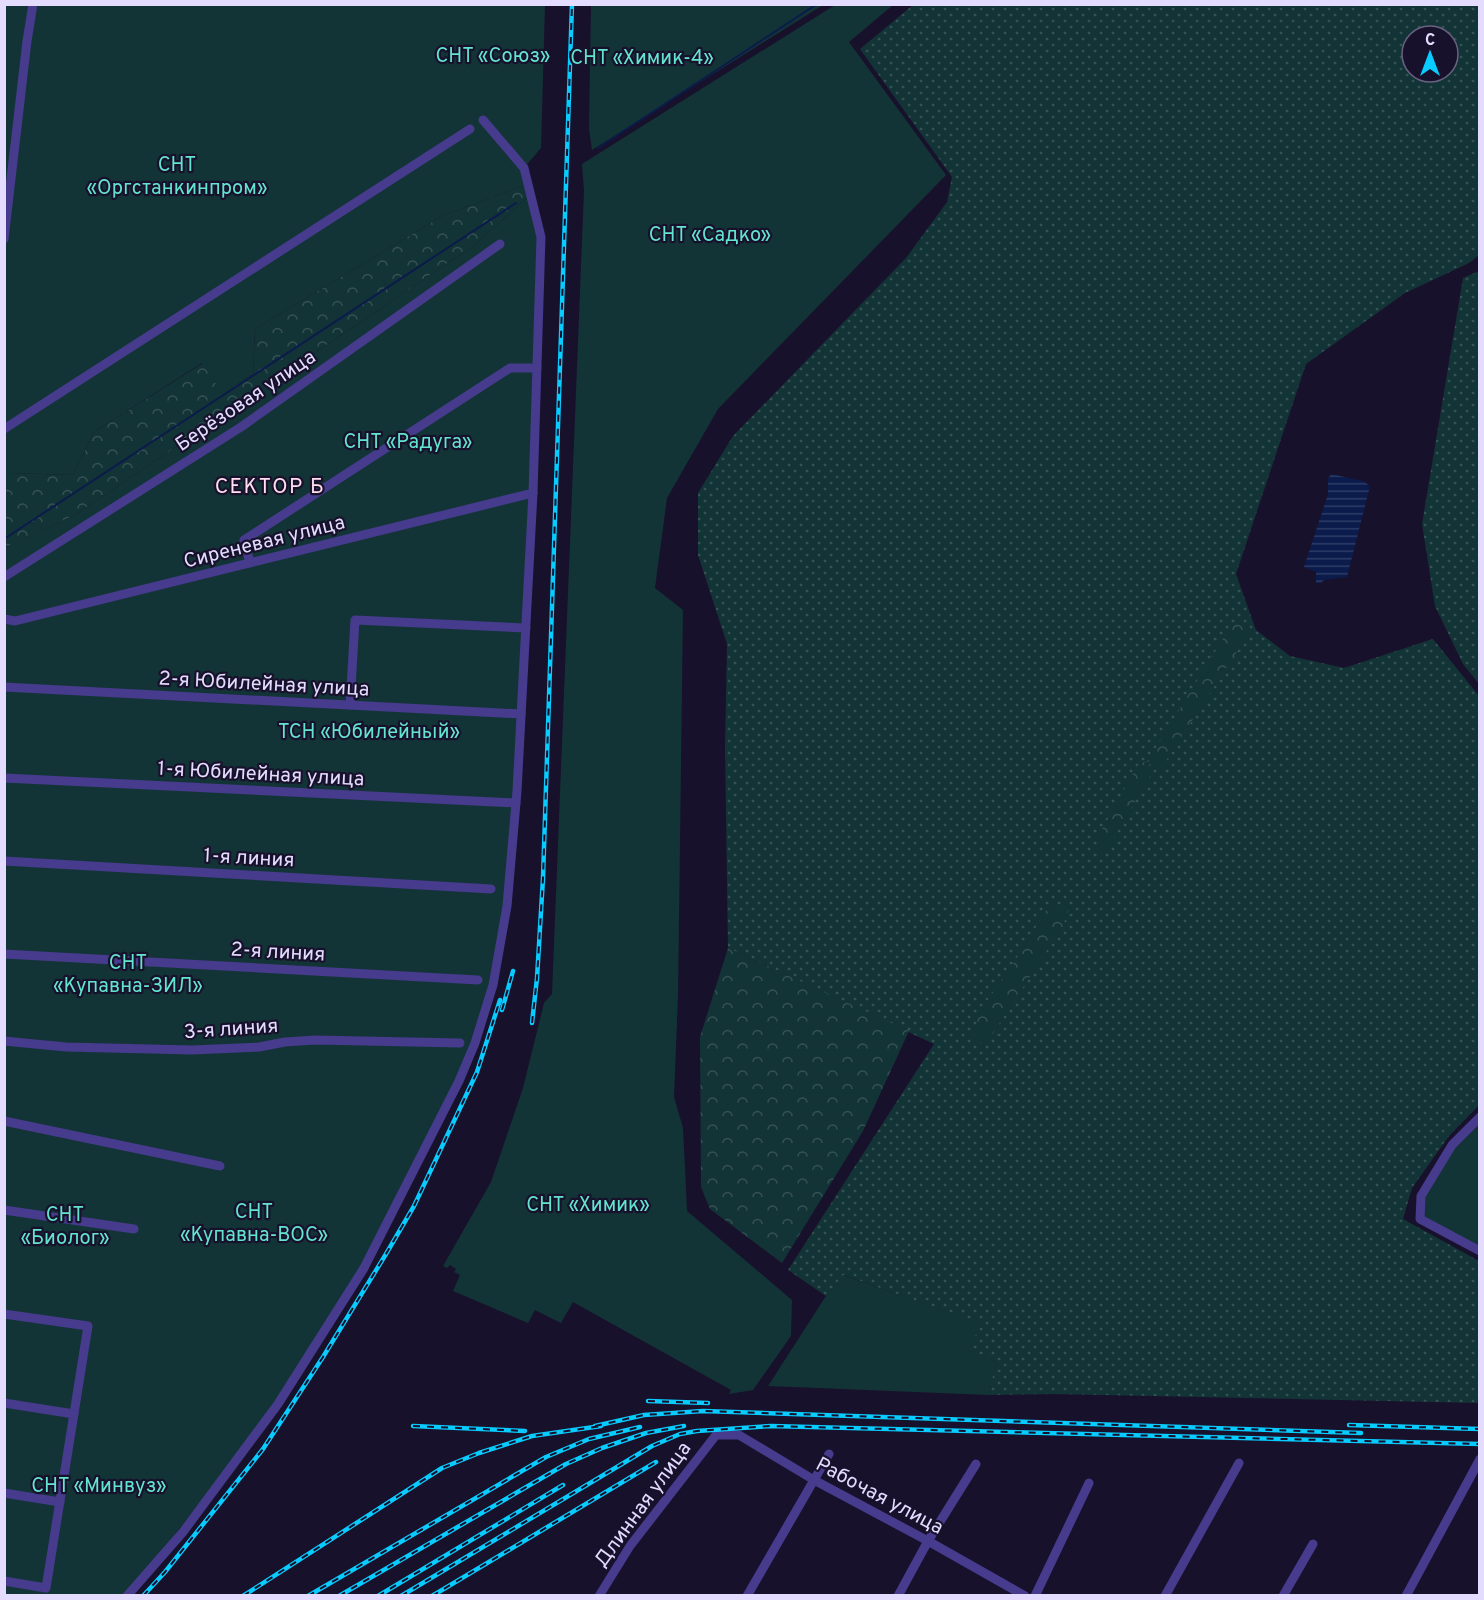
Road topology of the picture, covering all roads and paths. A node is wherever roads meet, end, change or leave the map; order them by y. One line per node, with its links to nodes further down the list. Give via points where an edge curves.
1 (33, 4): 4 (street)
2 (483, 120): 6 (street, via 524,168 541,237)
3 (470, 129): 7 (street)
4 (4, 239)
5 (500, 244): 10 (street, Берёзовая улица, via 241,427)
6 (537, 368): 8 (street); 9 (street, via 510,368 244,540)
7 (4, 429)
8 (533, 493): 9 (street, Сиреневая улица); 12 (street)
9 (250, 563): 11 (street, Сиреневая улица, via 15,621)
10 (4, 578)
11 (4, 619)
12 (526, 628): 14 (street, via 355,620); 15 (street)
13 (4, 687): 14 (street, 2-я Юбилейная улица)
14 (350, 705): 15 (street, 2-я Юбилейная улица)
15 (522, 714): 17 (street)
16 (4, 778): 17 (street, 1-я Юбилейная улица)
17 (516, 803): 45 (street, via 507,906 493,986 459,1081 364,1268 278,1404 183,1532)
18 (4, 861): 19 (street, 1-я линия)
19 (491, 890)
20 (4, 954): 21 (street, 2-я линия)
21 (478, 980)
22 (4, 1041): 23 (street, 3-я линия, via 66,1047 192,1050 315,1040)
23 (460, 1043)
24 (1479, 1117): 29 (street, via 1452,1145 1421,1196 1420,1219)
25 (4, 1121): 26 (street)
26 (220, 1166)
27 (4, 1210): 28 (street)
28 (134, 1229)
29 (1479, 1251)
30 (4, 1314): 32 (street, via 88,1326)
31 (4, 1403): 32 (street)
32 (74, 1414): 41 (street)
33 (716, 1435): 38 (street, Рабочая улица, via 739,1435); 46 (street, Длинная улица, via 630,1546)
34 (829, 1454): 38 (street)
35 (1479, 1460): 53 (street)
36 (1239, 1463): 51 (street)
37 (976, 1464): 42 (street)
38 (813, 1480): 42 (street, Рабочая улица); 47 (street)
39 (1089, 1483): 50 (street)
40 (4, 1493): 41 (street)
41 (60, 1502): 44 (street, via 46,1588)
42 (928, 1541): 48 (street); 49 (street, Рабочая улица)
43 (1313, 1544): 52 (street)
44 (4, 1581)
45 (127, 1596)
46 (599, 1596)
47 (747, 1596)
48 (898, 1596)
49 (1025, 1596)
50 (1035, 1596)
51 (1165, 1596)
52 (1284, 1596)
53 (1406, 1596)

